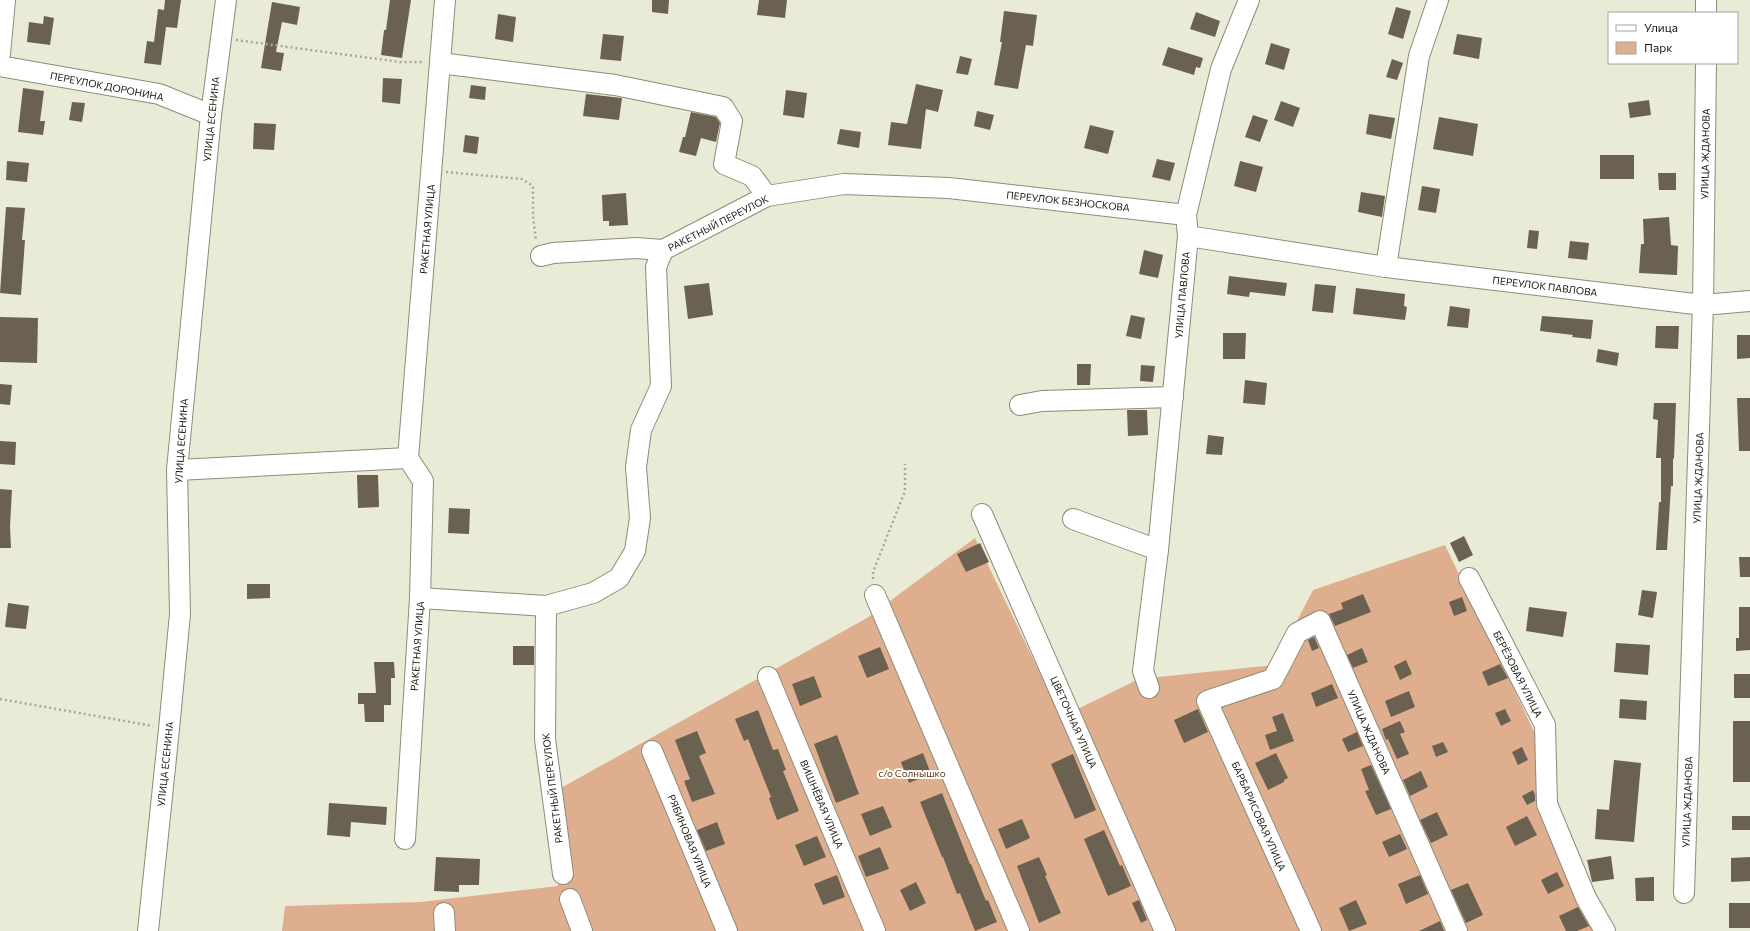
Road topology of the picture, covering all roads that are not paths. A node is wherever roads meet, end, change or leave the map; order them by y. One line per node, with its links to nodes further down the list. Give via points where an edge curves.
1 (5, 0): 8 (street)
2 (226, 0): 12 (street, УЛИЦА ЕСЕНИНА)
3 (445, 0): 9 (street, РАКЕТНАЯ УЛИЦА)
4 (1249, 0): 15 (street, УЛИЦА ПАВЛОВА, via 1221,69)
5 (1438, 0): 19 (street, via 1419,56)
6 (1706, 0): 7 (street)
7 (1706, 12)
8 (0, 54)
9 (440, 63): 14 (street, via 614,85 723,107 732,122 724,164 752,176); 24 (street, РАКЕТНАЯ УЛИЦА)
10 (1706, 64): 21 (street, УЛИЦА ЖДАНОВА)
11 (0, 66): 12 (street, ПЕРЕУЛОК ДОРОНИНА, via 159,94)
12 (211, 115): 25 (street, УЛИЦА ЕСЕНИНА)
13 (949, 188): 14 (street, РАКЕТНЫЙ ПЕРЕУЛОК, via 844,184); 15 (street, ПЕРЕУЛОК БЕЗНОСКОВА)
14 (767, 196): 17 (street, РАКЕТНЫЙ ПЕРЕУЛОК)
15 (1186, 215): 16 (street, УЛИЦА ПАВЛОВА)
16 (1188, 236): 19 (street, ПЕРЕУЛОК ПАВЛОВА); 22 (street, УЛИЦА ПАВЛОВА)
17 (663, 250): 18 (street, via 636,248 552,253); 32 (street, РАКЕТНЫЙ ПЕРЕУЛОК, via 656,266 661,386 642,430 636,466 640,518 635,551 619,578 593,593)
18 (541, 256)
19 (1386, 268): 21 (street, ПЕРЕУЛОК ПАВЛОВА)
20 (1750, 300): 21 (street, ПЕРЕУЛОК ПАВЛОВА)
21 (1703, 306): 39 (street, УЛИЦА ЖДАНОВА)
22 (1173, 397): 23 (street, via 1042,401); 28 (street, УЛИЦА ПАВЛОВА)
23 (1020, 405)
24 (408, 458): 25 (street); 31 (street, РАКЕТНАЯ УЛИЦА, via 423,481)
25 (177, 470): 41 (street, УЛИЦА ЕСЕНИНА, via 180,614)
26 (982, 514): 46 (street, ЦВЕТОЧНАЯ УЛИЦА)
27 (1074, 519): 28 (street)
28 (1158, 550): 34 (street, УЛИЦА ПАВЛОВА, via 1143,671)
29 (1469, 578): 49 (street, БЕРЁЗОВАЯ УЛИЦА, via 1544,724 1547,804 1586,898)
30 (875, 595): 45 (street)
31 (420, 598): 32 (street, РАКЕТНЫЙ ПЕРЕУЛОК); 37 (street, РАКЕТНАЯ УЛИЦА)
32 (546, 606): 38 (street, РАКЕТНЫЙ ПЕРЕУЛОК, via 545,739)
33 (768, 677): 44 (street, ВИШНЁВАЯ УЛИЦА)
34 (1149, 688)
35 (1207, 701): 47 (street, БАРБАРИСОВАЯ УЛИЦА); 48 (street, УЛИЦА ЖДАНОВА, via 1273,679 1297,633 1320,621)
36 (652, 751): 43 (street, РЯБИНОВАЯ УЛИЦА)
37 (405, 839)
38 (563, 874)
39 (1684, 893)
40 (570, 899): 42 (street)
41 (148, 931)
42 (582, 931)
43 (727, 931)
44 (876, 931)
45 (1019, 931)
46 (1165, 931)
47 (1311, 931)
48 (1457, 931)
49 (1604, 931)

